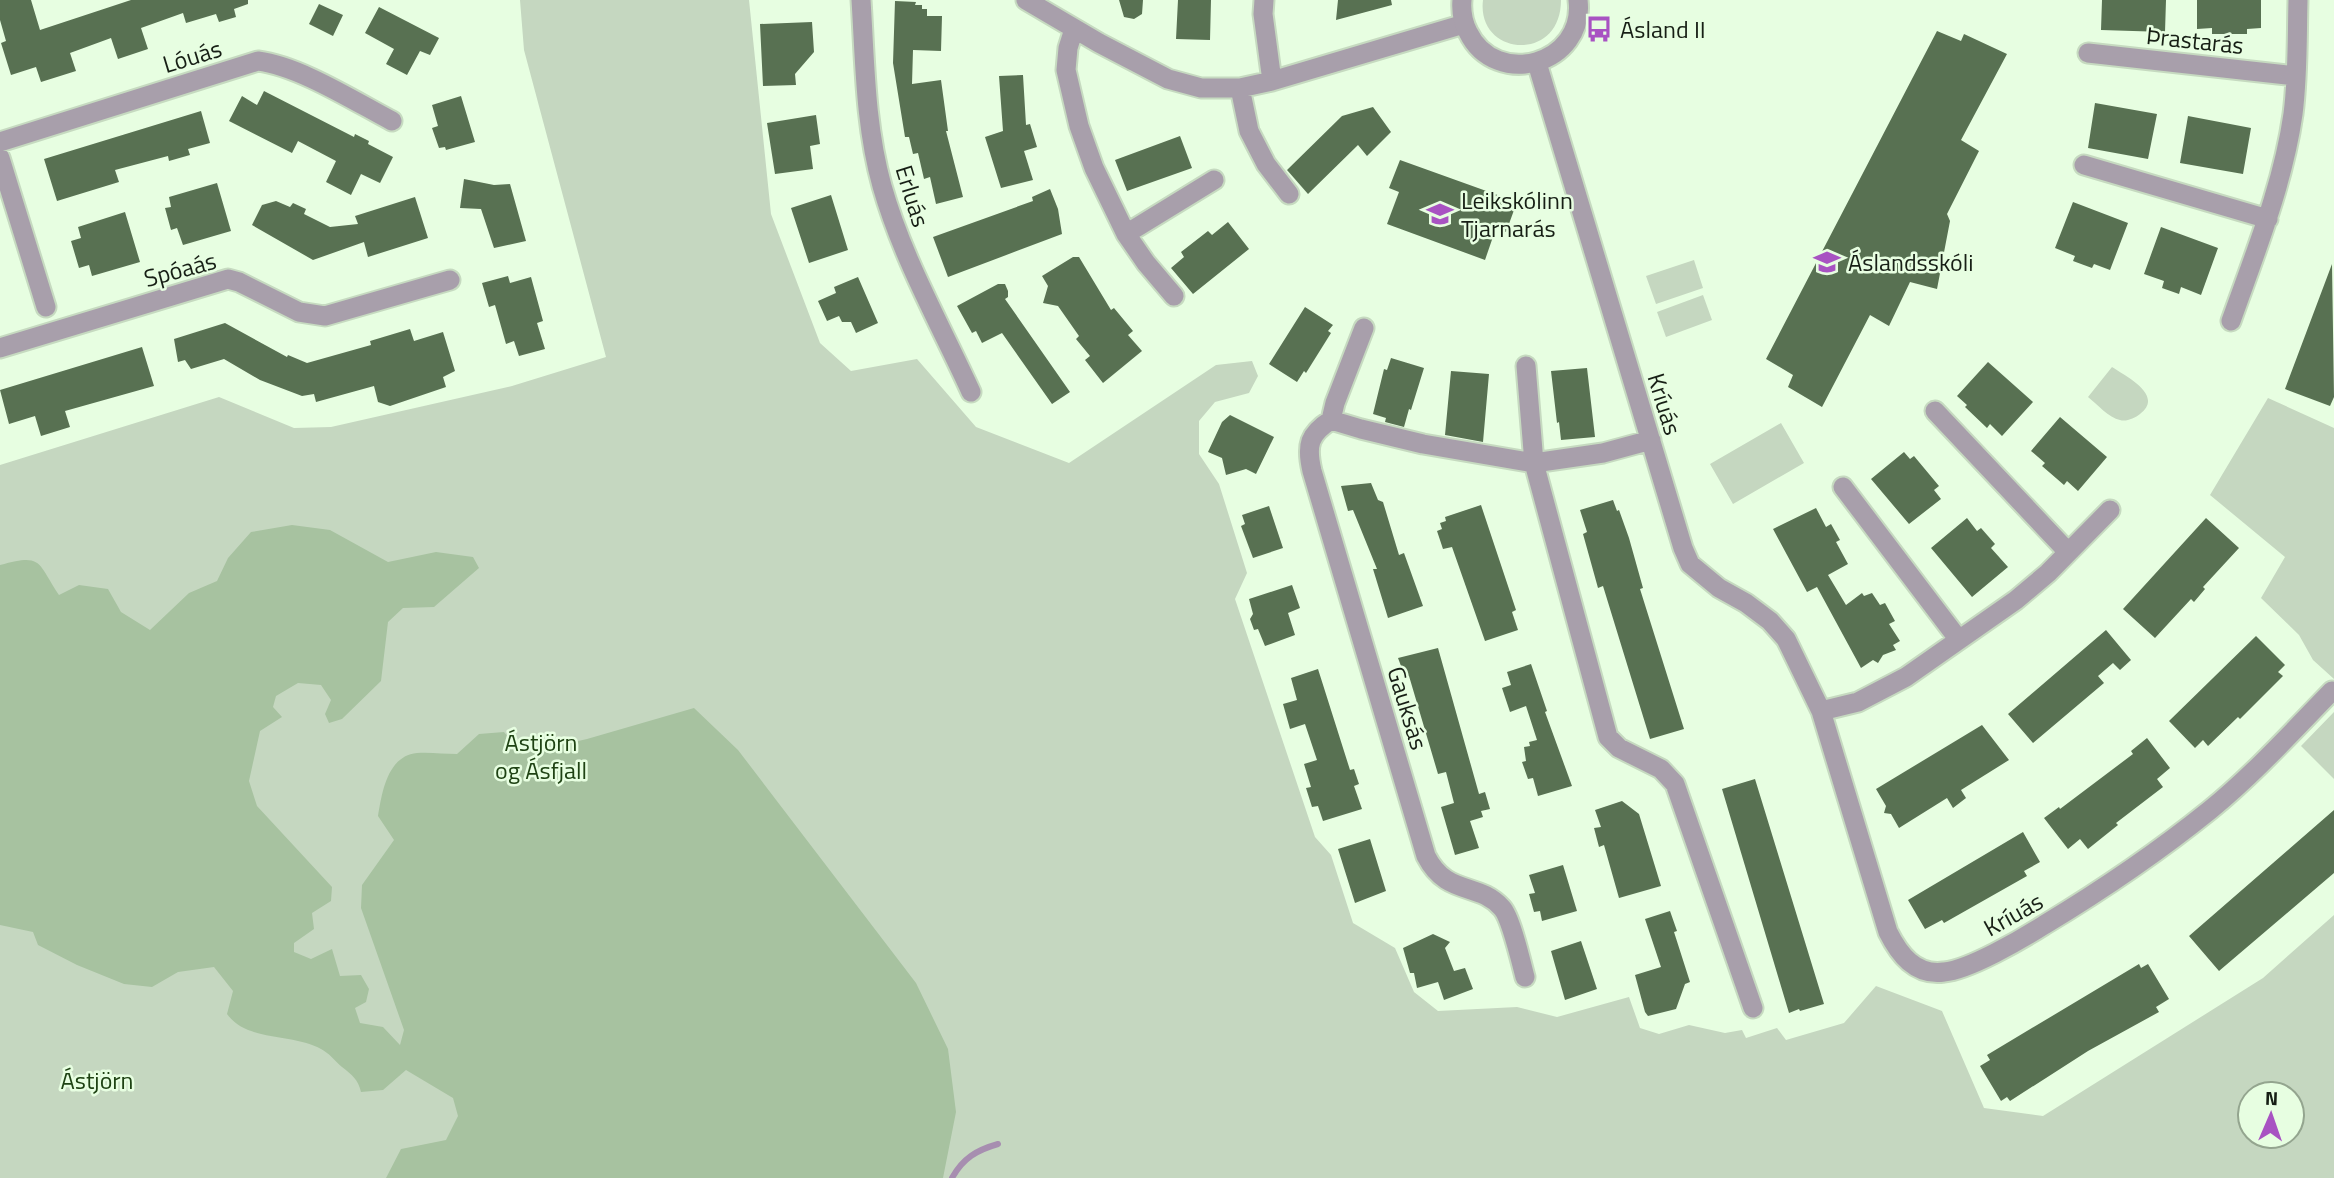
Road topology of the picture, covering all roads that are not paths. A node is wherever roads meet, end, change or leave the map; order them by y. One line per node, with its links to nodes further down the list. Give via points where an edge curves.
1 (861, 0): 29 (street, Erluás, via 868,108 881,184 903,245)
2 (1026, 0): 7 (street)
3 (1264, 0): 12 (street)
4 (1462, 0): 8 (street)
5 (1578, 0): 10 (street, via 1575,29 1566,44)
6 (2298, 0): 11 (street)
7 (1065, 16): 13 (street, via 1168,79 1200,88); 21 (street, via 1066,70 1079,126)
8 (1464, 24): 10 (street, via 1478,47 1501,62); 12 (street)
9 (2088, 53): 11 (street, Þrastarás)
10 (1537, 63): 32 (street, Kríuás)
11 (2296, 76): 20 (street, via 2288,140)
12 (1272, 81): 13 (street)
13 (1240, 88): 19 (street, via 1249,131)
14 (392, 121): 15 (street, Lóuás, via 293,70 258,61)
15 (0, 142)
16 (0, 158): 24 (street)
17 (2084, 165): 20 (street)
18 (1213, 180): 21 (street)
19 (1289, 194)
20 (2267, 219): 25 (street)
21 (1126, 234): 23 (street)
22 (450, 280): 27 (street, Spóaás, via 325,316 299,312 228,279)
23 (1174, 296)
24 (46, 307)
25 (2231, 321)
26 (1364, 328): 31 (street, Gauksás)
27 (0, 348)
28 (1526, 366): 33 (street)
29 (971, 391)
30 (1936, 411): 36 (street)
31 (1331, 420): 33 (street, via 1423,444); 40 (street, Gauksás, via 1310,441 1308,456 1426,856 1446,881 1488,897 1505,911)
32 (1651, 440): 33 (street); 39 (street, Kríuás, via 1690,564 1770,621 1786,639)
33 (1534, 463): 41 (street, via 1608,737 1619,748 1661,769 1675,784)
34 (1843, 487): 37 (street)
35 (2110, 510): 36 (street)
36 (2068, 552): 37 (street, via 2016,600)
37 (1959, 640): 39 (street, via 1906,677 1858,702)
38 (2332, 691): 39 (street, Kríuás, via 2212,808 2140,863 2027,936 1944,972 1911,965 1888,932)
39 (1821, 711)
40 (1525, 977)
41 (1753, 1007)

